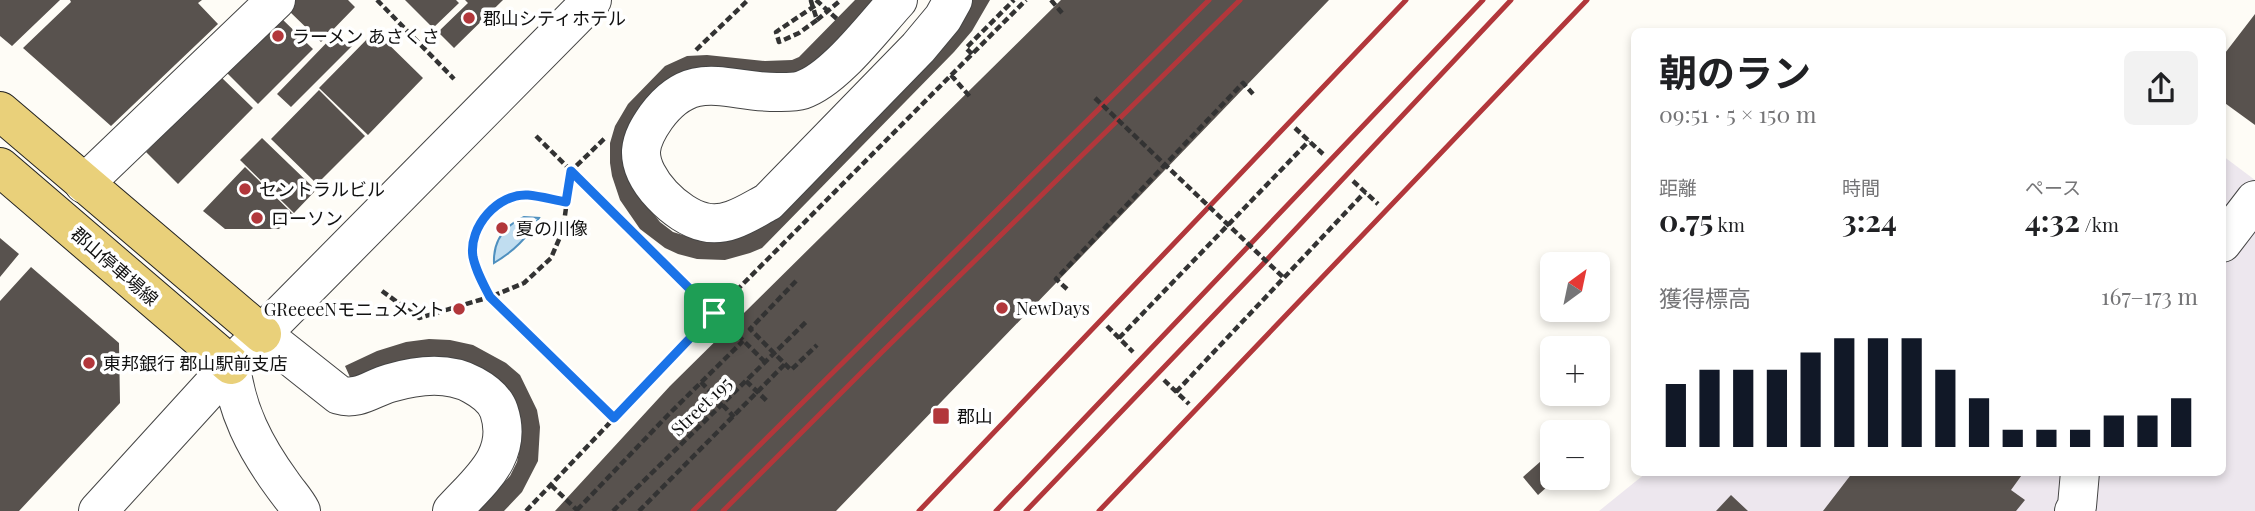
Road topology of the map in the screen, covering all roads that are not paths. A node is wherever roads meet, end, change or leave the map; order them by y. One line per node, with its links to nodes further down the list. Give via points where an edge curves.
1 (276, 0): 7 (street)
2 (592, 0): 10 (street)
3 (898, 0): 4 (street, via 823,80 800,91 761,93 711,84 686,89 670,100 648,130 641,152 656,188 670,205 705,223 723,223 768,202 918,48)
4 (953, 0)
5 (0, 111): 7 (main road)
6 (0, 167): 11 (main road, 郡山停車場線)
7 (84, 184): 10 (main road)
8 (2255, 200): 9 (street)
9 (2226, 238)
10 (262, 334): 11 (street); 15 (street, via 348,398 389,383 439,375 464,380 491,398 503,430 497,461)
11 (230, 365): 13 (street); 14 (street, via 243,419)
12 (2080, 476): 16 (street)
13 (98, 511)
14 (301, 511)
15 (452, 511)
16 (2074, 511)

